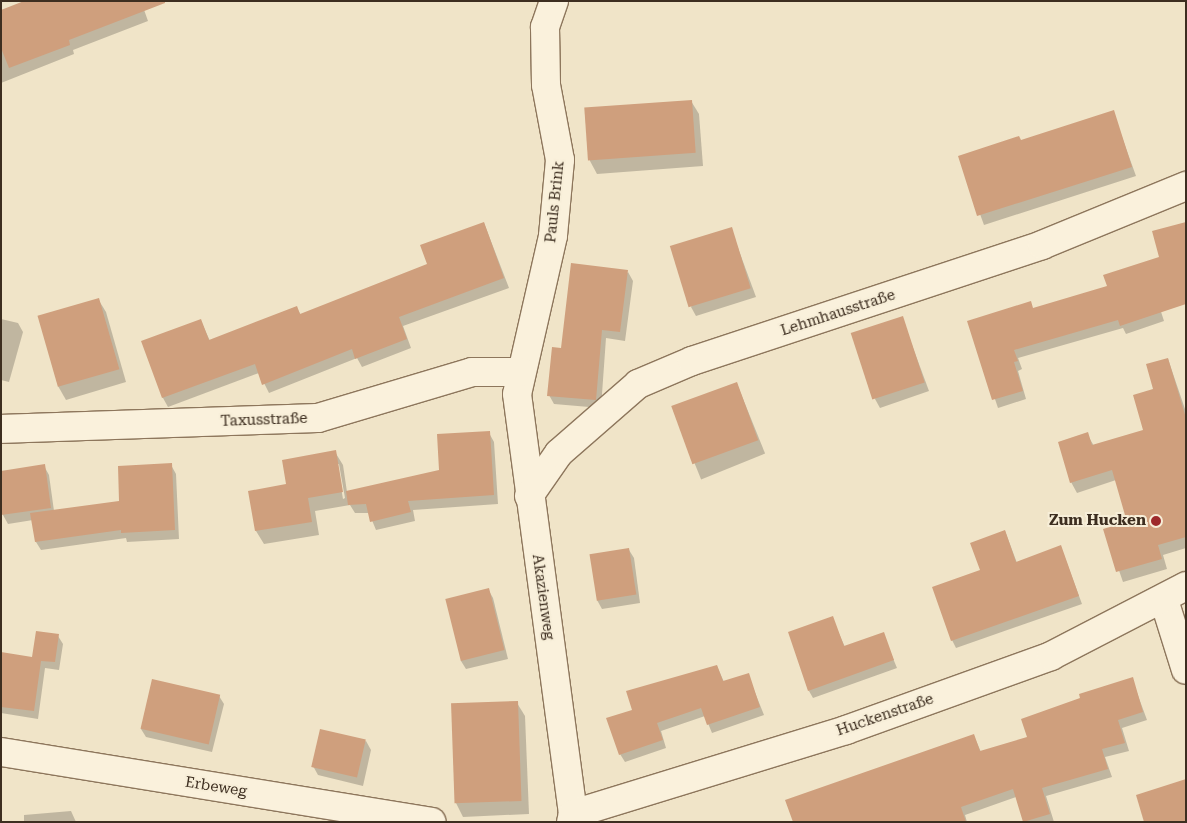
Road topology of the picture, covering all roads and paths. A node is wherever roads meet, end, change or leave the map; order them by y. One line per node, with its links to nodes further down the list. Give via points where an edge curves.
1 (554, 1): 3 (street, Pauls Brink, via 545,28 546,85 560,160 553,236)
2 (1186, 186): 5 (street, Lehmhausstraße, via 1042,245 692,361 638,384 559,453)
3 (521, 372): 4 (street, Taxusstraße, via 472,372 318,418); 5 (street, Akazienweg, via 517,394)
4 (1, 429)
5 (529, 496): 9 (street, Akazienweg)
6 (1175, 593): 7 (street); 9 (street, Huckenstraße, via 1051,656 846,730)
7 (1186, 670)
8 (1, 752): 10 (street, Erbeweg)
9 (572, 818)
10 (431, 822)

